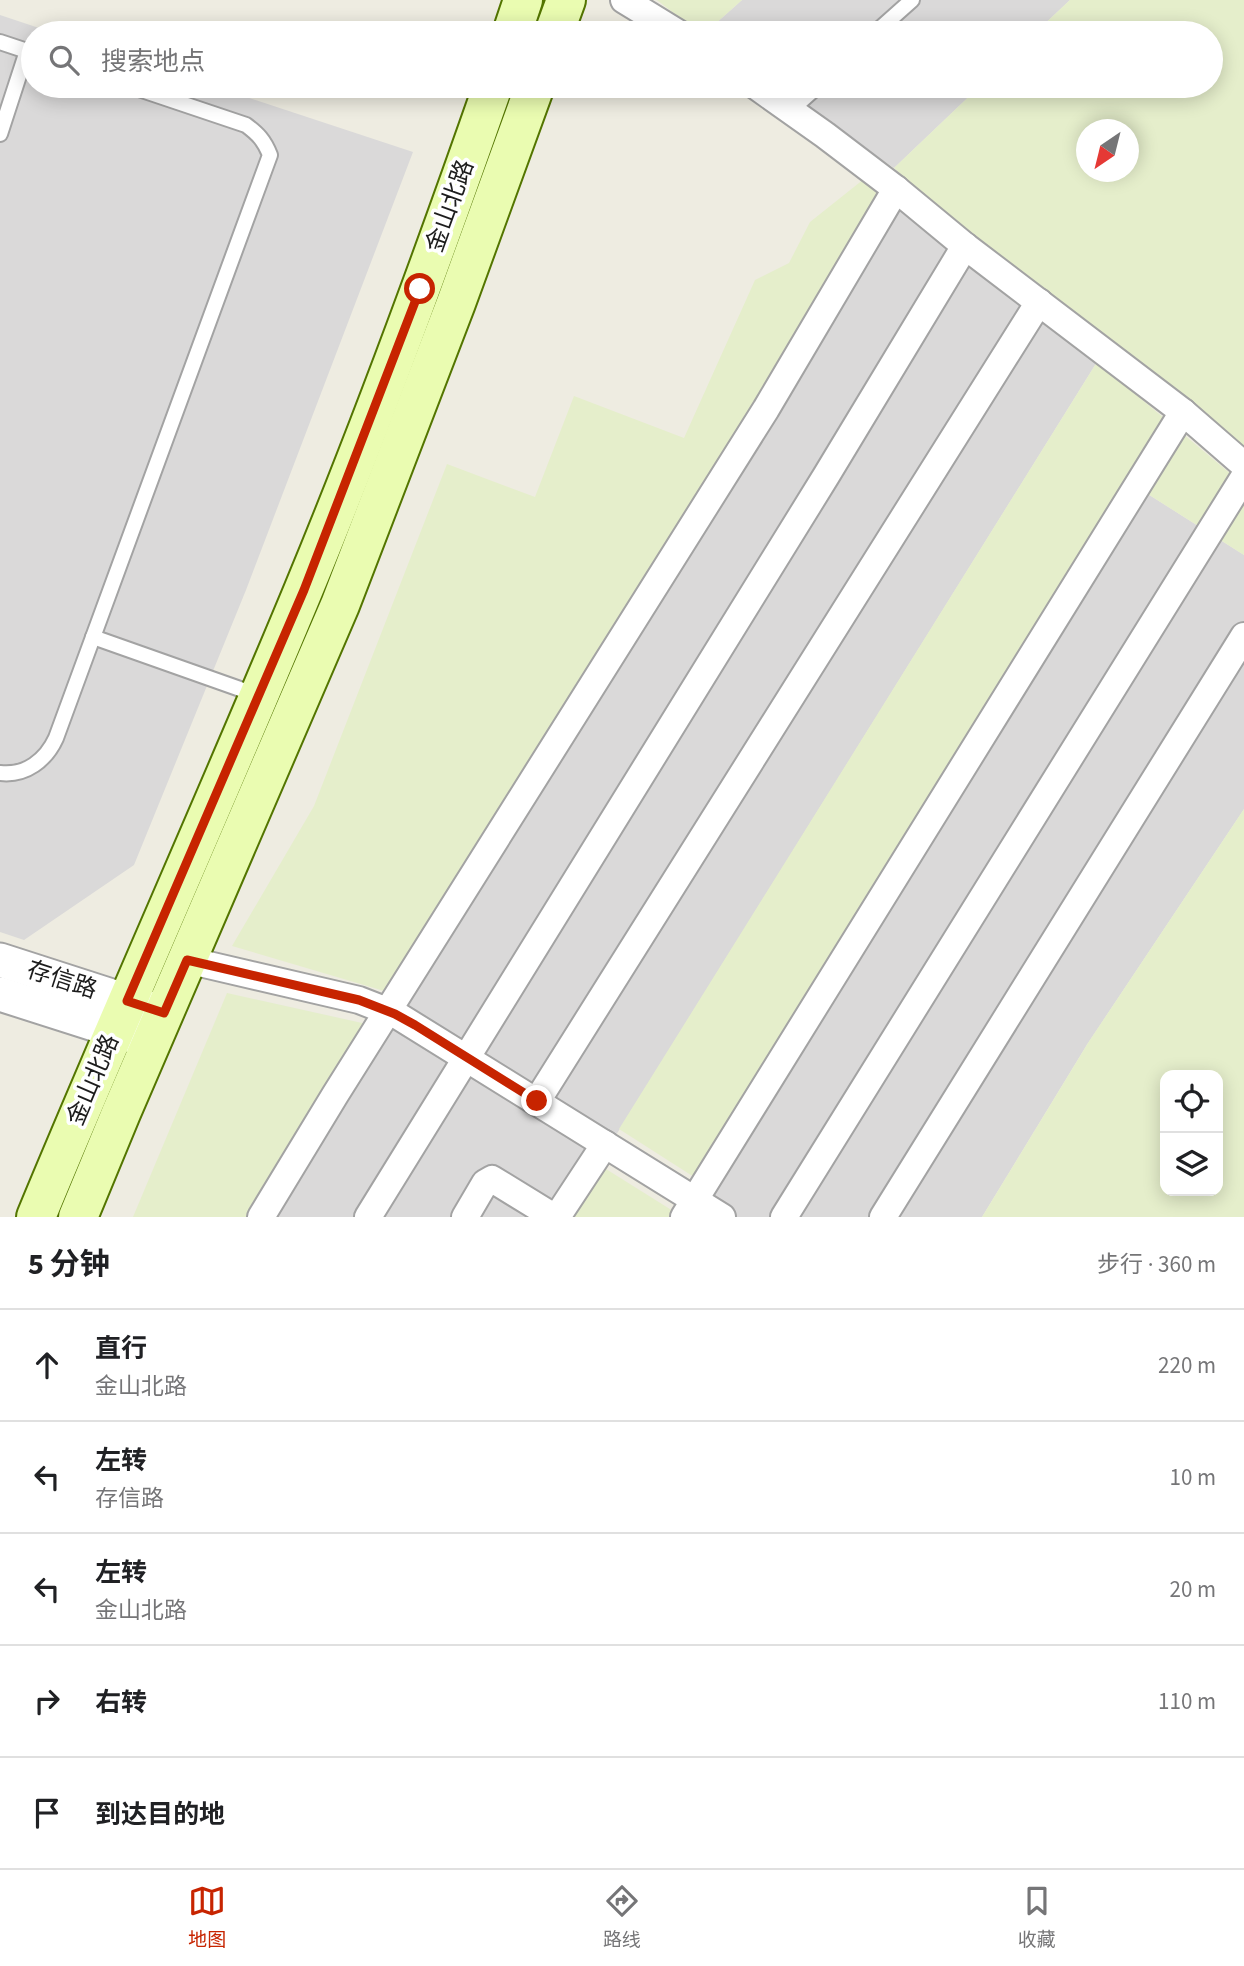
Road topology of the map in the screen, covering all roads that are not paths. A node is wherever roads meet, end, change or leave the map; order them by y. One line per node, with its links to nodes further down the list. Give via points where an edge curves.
1 (523, 0): 5 (main road)
2 (566, 0): 6 (main road)
3 (624, 0): 7 (street)
4 (912, 0): 8 (lane)
5 (516, 21)
6 (558, 21)
7 (658, 21)
8 (888, 21)
9 (0, 42): 10 (lane)
10 (21, 49)
11 (21, 77): 18 (lane)
12 (166, 98): 26 (lane, via 246,125 259,134 270,155)
13 (489, 98): 27 (main road, 金山北路, via 363,440)
14 (531, 98): 30 (main road, 金山北路, via 340,605)
15 (774, 98): 17 (street)
16 (804, 98): 17 (lane)
17 (791, 110): 19 (street)
18 (0, 134)
19 (896, 189): 20 (street); 32 (street, via 759,420)
20 (965, 246): 21 (street); 35 (street)
21 (1039, 302): 22 (street); 36 (street)
22 (1182, 412): 23 (street); 38 (street)
23 (1244, 465)
24 (1244, 477): 46 (street)
25 (1244, 636): 47 (street)
26 (93, 637): 27 (lane); 28 (lane, via 46,756 29,769)
27 (258, 695): 33 (main road, 金山北路)
28 (0, 773)
29 (0, 960): 33 (street, 存信路)
30 (187, 960): 32 (street, via 359,1000); 34 (main road, 金山北路)
31 (0, 993): 33 (street, 存信路)
32 (388, 1011): 35 (street); 41 (street)
33 (121, 1015): 34 (street, 存信路); 39 (main road, 金山北路)
34 (158, 1027): 40 (main road, 金山北路)
35 (467, 1057): 36 (street); 42 (street)
36 (537, 1101): 37 (street)
37 (605, 1144): 38 (street); 44 (street)
38 (689, 1208): 45 (street)
39 (36, 1217)
40 (78, 1217)
41 (261, 1217)
42 (368, 1217)
43 (465, 1217): 44 (street, via 492,1179)
44 (556, 1217)
45 (722, 1217)
46 (784, 1217)
47 (883, 1217)

